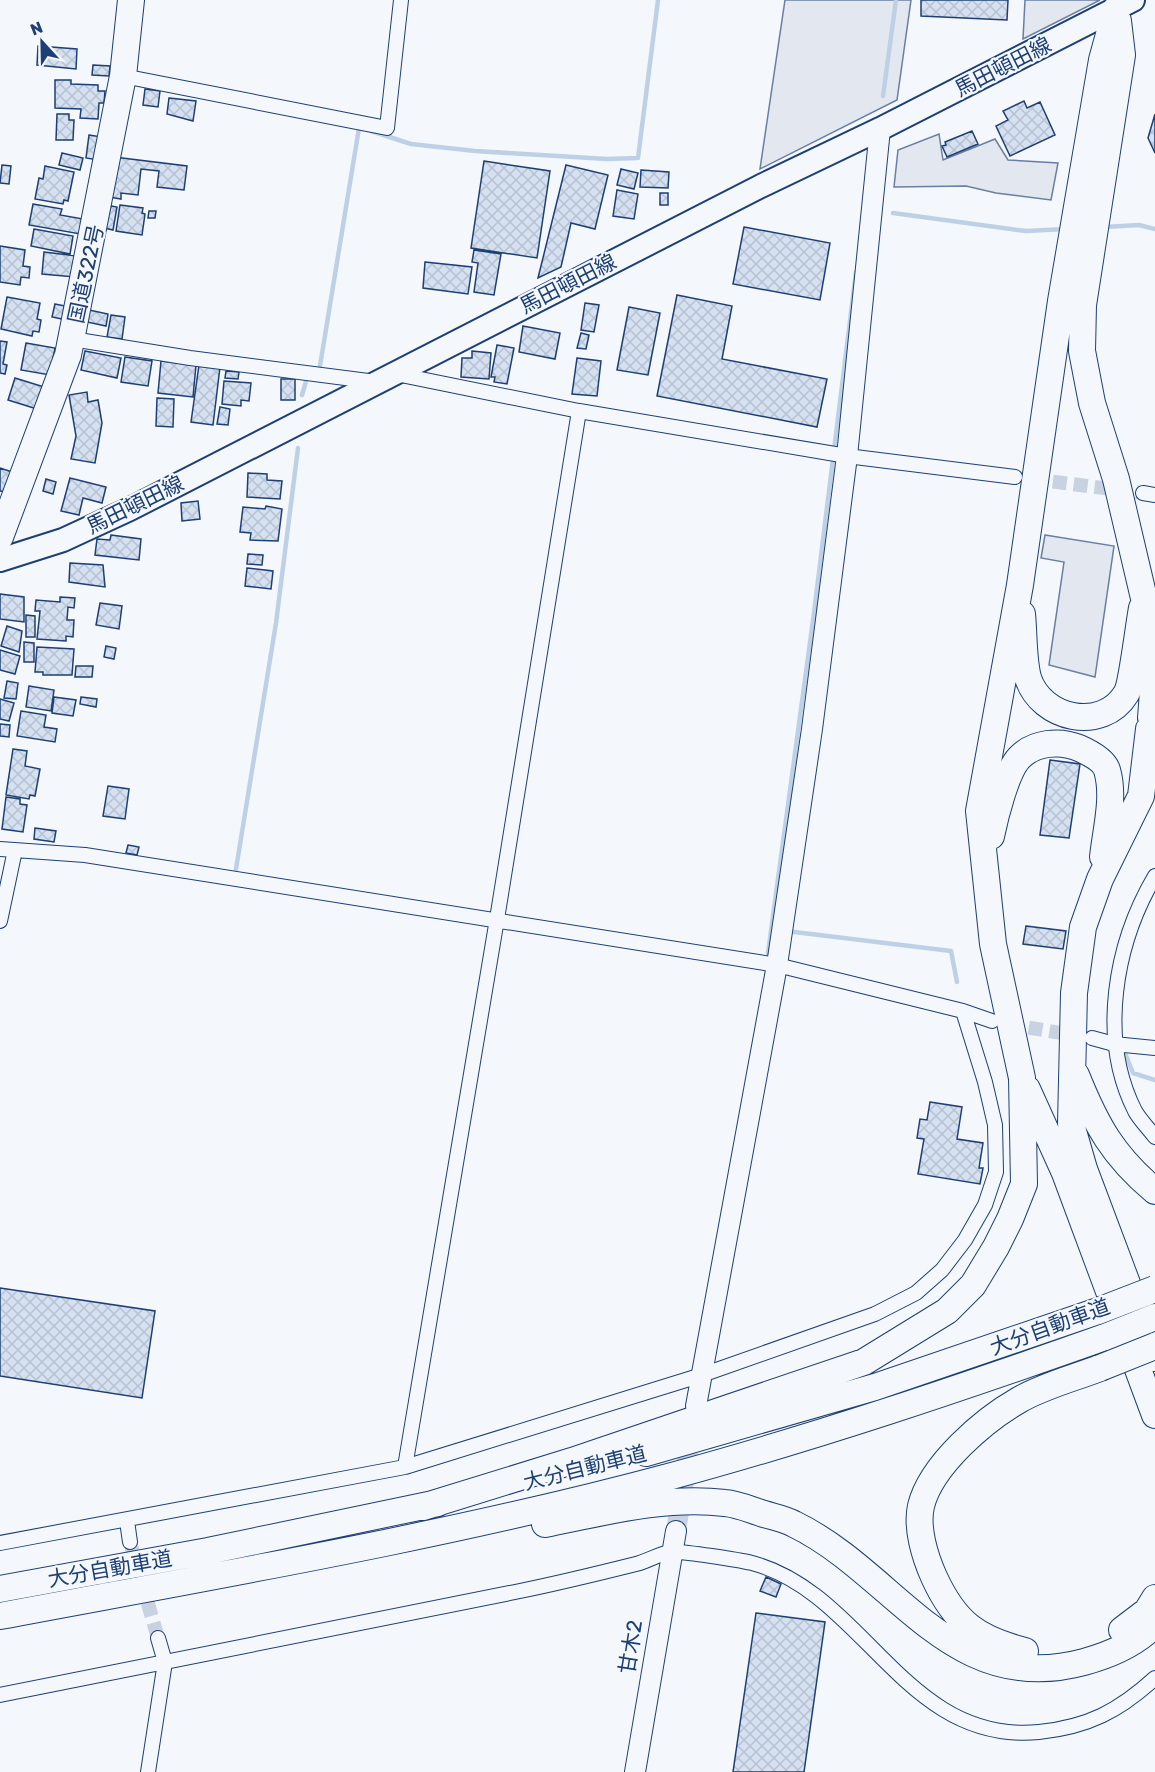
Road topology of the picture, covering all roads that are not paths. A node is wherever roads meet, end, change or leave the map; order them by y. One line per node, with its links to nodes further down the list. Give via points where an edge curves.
1 (131, 0): 4 (highway, 国道322号)
2 (401, 0): 4 (street, via 387,128)
3 (1122, 3): 5 (main road, 馬田頓田線); 13 (highway, via 1102,60 1061,301); 14 (highway, via 1122,55 1083,305 1082,351 1092,403)
4 (123, 76): 6 (highway, 国道322号)
5 (880, 129): 7 (main road, 馬田頓田線); 9 (street)
6 (72, 339): 7 (street, via 190,358); 11 (highway, 国道322号)
7 (385, 378): 8 (street); 12 (main road, 馬田頓田線, via 73,536)
8 (579, 411): 9 (street); 22 (street)
9 (847, 456): 10 (street); 24 (street, via 814,718)
10 (1015, 477)
11 (0, 537)
12 (0, 560)
13 (1020, 585): 14 (highway, via 1028,678 1039,699 1059,714 1087,718 1108,711 1127,693); 19 (highway, via 979,811)
14 (1145, 593): 15 (highway)
15 (1155, 645)
16 (1155, 664): 21 (highway, via 1140,796)
17 (0, 849): 18 (street)
18 (15, 850): 22 (street, via 85,855); 23 (street)
19 (985, 863): 21 (highway, via 998,805 1018,759 1041,745 1067,744 1089,752 1106,768 1110,797); 31 (highway, via 993,944)
20 (1155, 876): 28 (street, via 1128,938 1115,1002)
21 (1100, 879): 30 (highway, via 1083,927 1074,993)
22 (497, 920): 24 (street); 41 (street)
23 (0, 921)
24 (777, 965): 25 (street); 38 (street)
25 (963, 1011): 26 (street); 38 (street, via 996,1125 996,1172 986,1205 965,1240 942,1270 916,1293 866,1317)
26 (992, 1021)
27 (1092, 1038): 28 (street)
28 (1114, 1044): 29 (street); 32 (street, via 1136,1112)
29 (1155, 1048)
30 (1071, 1061): 33 (highway, via 1095,1121 1124,1162); 37 (highway, via 1071,1124)
31 (1022, 1078): 40 (highway, via 1065,1173); 42 (highway, via 1024,1184 996,1247 973,1285 947,1311 864,1362)
32 (1155, 1137)
33 (1155, 1191)
34 (1155, 1289): 42 (highway, 大分自動車道, bridge, via 875,1388 769,1420 561,1476)
35 (1155, 1317): 48 (highway, 大分自動車道, bridge, via 884,1413 668,1477 427,1534)
36 (1155, 1346): 50 (highway, bridge, via 1020,1400 949,1458 921,1506 921,1534 928,1564 954,1615 991,1642 1044,1656 1081,1650 1113,1637 1147,1611)
37 (1155, 1358)
38 (702, 1375): 39 (street); 41 (street)
39 (696, 1406)
40 (1155, 1415)
41 (405, 1467): 43 (street)
42 (423, 1507): 49 (highway, 大分自動車道)
43 (127, 1521): 45 (street); 46 (street)
44 (676, 1531): 47 (street, 甘木2)
45 (130, 1542)
46 (0, 1543)
47 (671, 1552): 54 (street, via 541,1587); 55 (street, via 752,1563 795,1581 832,1610 918,1693 944,1710 999,1733 1055,1730 1108,1715); 58 (street, 甘木2)
48 (213, 1578): 51 (highway, 大分自動車道); 52 (highway, via 429,1546 660,1502 726,1503 794,1523 850,1559 956,1647 979,1658 1059,1668 1108,1655)
49 (0, 1589)
50 (1155, 1598)
51 (0, 1616)
52 (1155, 1624)
53 (158, 1638): 54 (street)
54 (165, 1662): 56 (street); 57 (street)
55 (1155, 1678)
56 (0, 1695)
57 (148, 1772)
58 (635, 1772)

